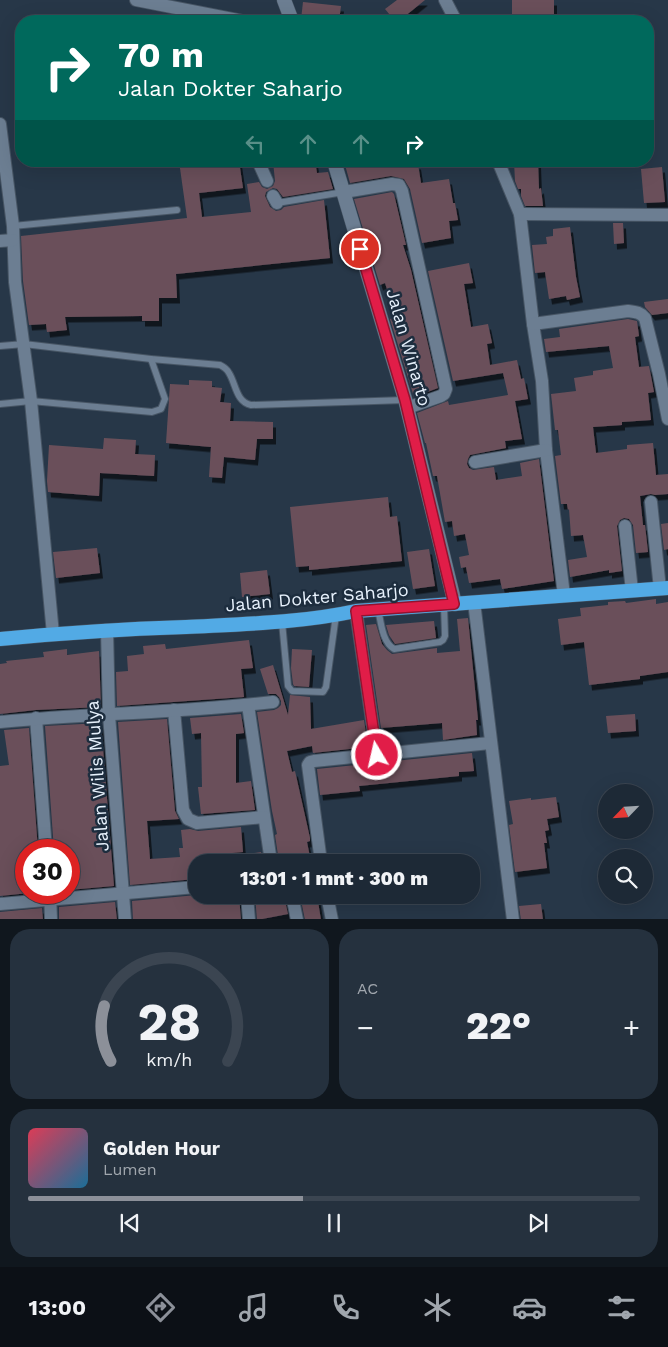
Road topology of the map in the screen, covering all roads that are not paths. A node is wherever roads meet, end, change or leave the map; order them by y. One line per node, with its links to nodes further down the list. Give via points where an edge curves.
1 (136, 0): 4 (street)
2 (284, 0): 5 (street)
3 (445, 0): 6 (street)
4 (205, 15)
5 (290, 15)
6 (453, 15)
7 (0, 124): 17 (street)
8 (260, 167): 11 (street)
9 (336, 167): 12 (street, Jalan Winarto)
10 (500, 167): 15 (street)
11 (266, 181)
12 (344, 192): 13 (lane); 26 (street, Jalan Winarto); 26 (street, via 392,184 398,185 402,191 446,389 441,396)
13 (275, 200)
14 (176, 210): 17 (lane)
15 (520, 214): 16 (street); 20 (street)
16 (668, 215)
17 (13, 226): 18 (street)
18 (13, 240): 19 (street); 21 (street)
19 (0, 241)
20 (533, 324): 27 (street, via 639,312 645,318); 28 (street, via 542,382)
21 (24, 344): 22 (lane); 23 (lane); 24 (street)
22 (0, 346)
23 (151, 359): 24 (lane, via 165,399 160,409 152,412); 26 (lane, via 220,365 230,373 241,400 251,405)
24 (31, 401): 25 (lane); 42 (street)
25 (0, 404)
26 (406, 404): 36 (street, Jalan Winarto)
27 (668, 419)
28 (546, 450): 29 (street); 34 (street)
29 (475, 462)
30 (651, 502): 32 (street)
31 (625, 526): 33 (street)
32 (664, 588): 33 (highway, Jalan Dokter Saharjo)
33 (632, 591): 34 (highway, Jalan Dokter Saharjo)
34 (564, 595): 35 (highway, Jalan Dokter Saharjo)
35 (474, 602): 36 (highway, Jalan Dokter Saharjo); 50 (street)
36 (449, 604): 37 (highway, Jalan Dokter Saharjo); 37 (lane, via 443,640 394,649 386,640)
37 (378, 609): 38 (highway, Jalan Dokter Saharjo)
38 (356, 611): 39 (highway, Jalan Dokter Saharjo); 51 (street)
39 (336, 615): 40 (highway, Jalan Dokter Saharjo); 40 (lane, via 323,692 292,691 288,686)
40 (282, 622): 41 (highway, Jalan Dokter Saharjo)
41 (107, 630): 42 (highway, Jalan Dokter Saharjo); 47 (street, Jalan Wilis Mulya)
42 (54, 634): 43 (highway, Jalan Dokter Saharjo)
43 (0, 639)
44 (273, 702): 45 (street)
45 (248, 705): 46 (street); 52 (street)
46 (174, 710): 47 (street); 52 (street, via 183,810 188,819 197,823)
47 (109, 715): 48 (street); 57 (street, Jalan Wilis Mulya)
48 (36, 718): 49 (street); 53 (street)
49 (0, 722)
50 (490, 743): 51 (street); 70 (street)
51 (377, 755): 55 (street, via 310,762)
52 (264, 817): 54 (street)
53 (45, 839)
54 (270, 854)
55 (321, 854)
56 (188, 888): 57 (street)
57 (122, 894): 58 (street); 66 (street, Jalan Wilis Mulya)
58 (80, 895)
59 (15, 902): 60 (street)
60 (0, 904)
61 (50, 904): 65 (street)
62 (248, 904): 67 (street)
63 (294, 904): 68 (street)
64 (329, 904): 69 (street)
65 (51, 919)
66 (125, 919)
67 (249, 919)
68 (298, 919)
69 (332, 919)
70 (513, 919)

